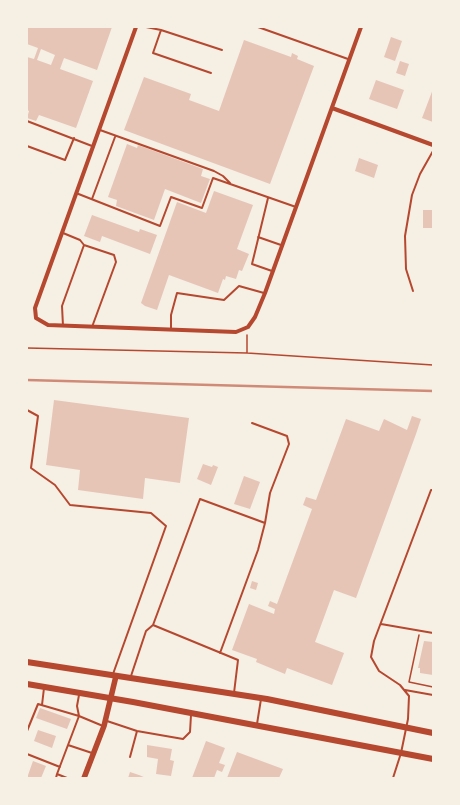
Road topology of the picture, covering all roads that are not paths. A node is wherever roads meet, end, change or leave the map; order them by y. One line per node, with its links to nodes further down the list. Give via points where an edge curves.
1 (136, 27): 11 (street)
2 (146, 27): 5 (lane)
3 (258, 27): 7 (lane)
4 (361, 27): 7 (street)
5 (161, 30): 6 (lane); 8 (lane, via 153,53)
6 (222, 50)
7 (349, 60): 9 (street)
8 (211, 73)
9 (332, 108): 14 (street); 22 (street)
10 (27, 121): 13 (lane)
11 (99, 130): 12 (lane); 16 (street)
12 (115, 136): 18 (lane, via 214,170); 21 (lane)
13 (74, 138): 15 (lane, via 65,160); 16 (lane)
14 (433, 145)
15 (27, 146)
16 (94, 146): 19 (street)
17 (433, 151): 28 (lane, via 412,195 405,236 406,269)
18 (231, 184): 20 (lane); 21 (lane, via 213,178 202,208 171,197 160,226)
19 (76, 193): 21 (lane); 23 (street)
20 (268, 198): 22 (lane); 24 (lane)
21 (92, 199)
22 (296, 207): 26 (street)
23 (62, 233): 25 (lane, via 80,240); 30 (street, via 34,308 36,318 48,325)
24 (258, 237): 26 (lane); 27 (lane, via 252,264)
25 (84, 245): 30 (lane, via 62,306); 31 (lane, via 114,255 116,262)
26 (282, 245): 27 (street)
27 (272, 271): 29 (street)
28 (413, 292)
29 (264, 293): 32 (street, via 252,322 245,329 236,332); 32 (lane, via 239,286 224,300 177,293 171,315)
30 (63, 326): 31 (street)
31 (92, 328): 32 (street)
32 (171, 331)
33 (27, 410): 42 (lane, via 38,416 31,468 55,485 70,505 151,512 166,526)
34 (252, 423): 36 (lane, via 287,436 289,444 270,494)
35 (433, 490): 37 (lane)
36 (265, 523): 38 (lane, via 200,499); 40 (lane, via 258,550)
37 (381, 624): 39 (lane); 46 (lane, via 371,657 379,671)
38 (153, 625): 40 (lane); 43 (lane, via 146,631)
39 (433, 633)
40 (220, 653): 48 (lane, via 238,660)
41 (27, 662): 42 (main road)
42 (114, 676): 43 (main road); 50 (street)
43 (131, 679): 48 (main road)
44 (27, 684): 45 (main road)
45 (44, 687): 47 (main road); 52 (lane)
46 (404, 690): 49 (lane); 57 (lane, via 409,696)
47 (80, 693): 50 (main road); 54 (lane, via 77,706)
48 (234, 694): 51 (main road)
49 (433, 695)
50 (112, 698): 53 (main road); 55 (street)
51 (261, 698): 56 (lane); 57 (main road)
52 (42, 705): 54 (lane); 58 (lane, via 38,704)
53 (192, 713): 56 (main road); 59 (lane, via 190,732 183,739)
54 (79, 716): 55 (lane); 61 (lane)
55 (105, 723): 59 (lane); 64 (street)
56 (257, 726): 62 (main road)
57 (406, 728): 60 (main road); 62 (lane)
58 (27, 731)
59 (137, 731): 65 (lane)
60 (433, 734)
61 (68, 745): 64 (lane); 67 (lane)
62 (401, 753): 66 (main road); 72 (lane)
63 (27, 754): 67 (lane)
64 (93, 754): 71 (street)
65 (130, 757)
66 (433, 759)
67 (60, 767): 68 (lane)
68 (58, 774): 69 (lane); 70 (lane)
69 (56, 778)
70 (67, 778)
71 (84, 778)
72 (393, 778)

